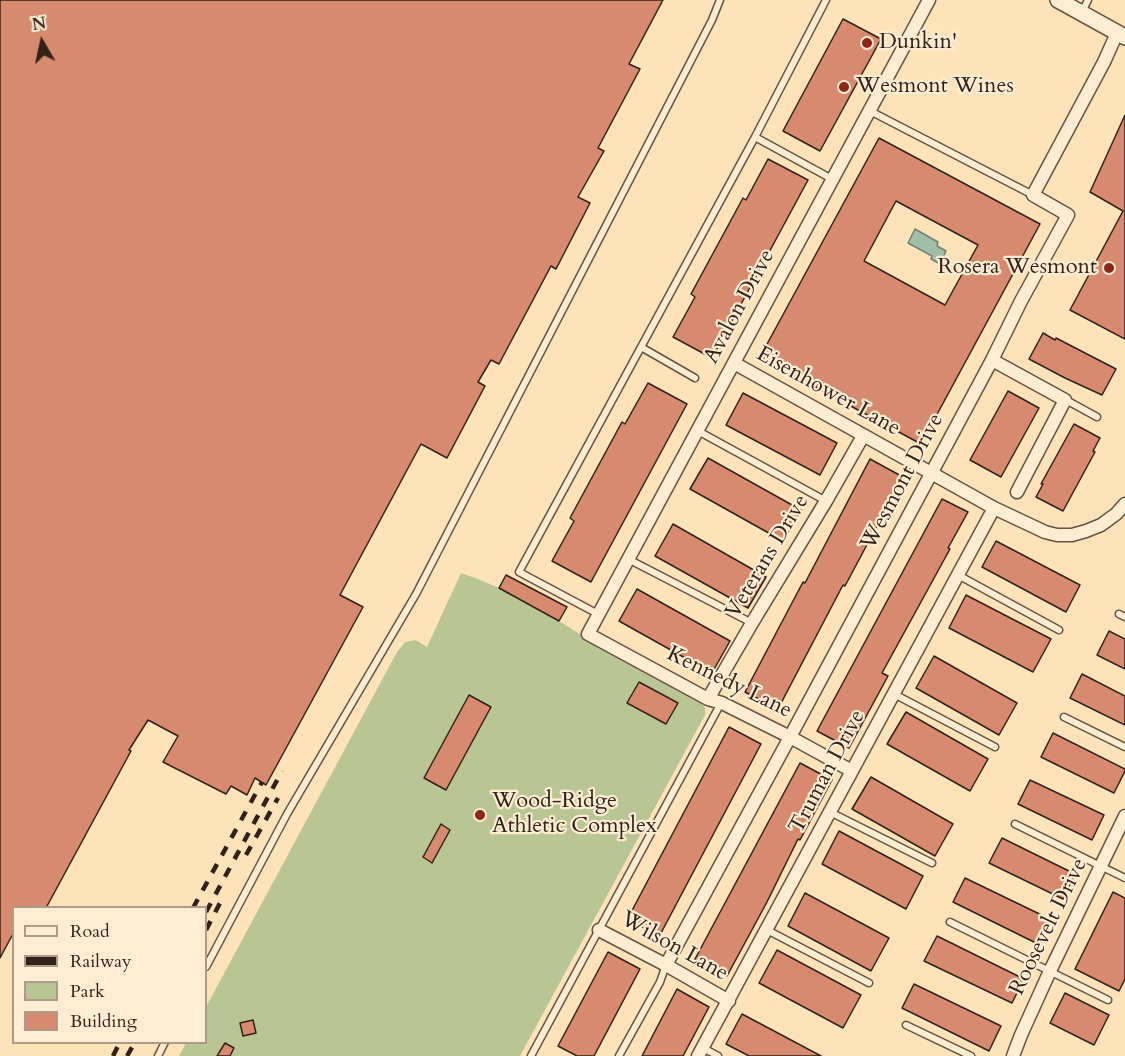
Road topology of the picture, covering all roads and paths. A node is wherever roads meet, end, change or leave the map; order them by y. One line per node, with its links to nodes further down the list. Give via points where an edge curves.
1 (720, 0): 47 (lane, via 416,594 287,814)
2 (826, 0): 8 (lane)
3 (929, 0): 7 (street, Avalon Drive)
4 (1061, 1): 5 (street)
5 (1085, 6): 6 (street)
6 (1121, 35): 10 (street)
7 (870, 111): 9 (street, Avalon Drive); 10 (lane)
8 (755, 136): 9 (lane); 11 (lane)
9 (832, 180): 13 (street, Avalon Drive)
10 (1033, 195): 12 (street, Wesmont Drive, via 1068,215)
11 (641, 347): 14 (lane); 26 (lane, via 519,572)
12 (992, 360): 15 (street); 19 (street, Wesmont Drive)
13 (734, 363): 17 (street, Avalon Drive); 18 (street, Eisenhower Lane)
14 (695, 378)
15 (1065, 400): 16 (lane); 20 (street)
16 (1097, 417)
17 (697, 430): 21 (lane); 24 (street, Avalon Drive)
18 (863, 436): 19 (street, Eisenhower Lane); 21 (street, Veterans Drive)
19 (931, 472): 23 (street, Eisenhower Lane); 34 (street, Wesmont Drive)
20 (1017, 492)
21 (826, 501): 27 (street, Veterans Drive)
22 (1125, 504): 23 (street, Eisenhower Lane, via 1101,525 1064,535 1045,532)
23 (994, 508): 25 (street, Truman Drive)
24 (628, 559): 26 (street, Avalon Drive); 27 (lane)
25 (958, 575): 28 (lane); 30 (street, Truman Drive)
26 (598, 614): 29 (street, Avalon Drive)
27 (752, 623): 31 (street, Veterans Drive)
28 (1059, 630)
29 (588, 634): 31 (street, Kennedy Lane)
30 (894, 693): 35 (lane); 37 (street, Truman Drive)
31 (708, 699): 32 (street, Kennedy Lane)
32 (722, 703): 34 (street, Kennedy Lane); 45 (lane)
33 (1064, 717): 36 (lane)
34 (790, 737): 37 (street, Kennedy Lane); 48 (street, Wesmont Drive)
35 (995, 747)
36 (1125, 747)
37 (852, 771): 38 (street, Truman Drive)
38 (830, 812): 41 (lane); 46 (street, Truman Drive)
39 (1125, 816): 42 (street, Roosevelt Drive)
40 (1015, 824): 42 (lane)
41 (933, 863)
42 (1101, 866): 43 (lane); 49 (street, Roosevelt Drive)
43 (1125, 878)
44 (950, 922): 49 (lane)
45 (599, 930): 48 (street, Wilson Lane); 55 (lane)
46 (767, 930): 50 (lane); 52 (street, Truman Drive)
47 (207, 965)
48 (666, 965): 52 (street, Wilson Lane); 56 (lane)
49 (1050, 971): 51 (lane); 59 (street, Roosevelt Drive)
50 (869, 983)
51 (1108, 1000)
52 (729, 1001): 54 (street, Truman Drive)
53 (906, 1025): 58 (lane)
54 (701, 1052): 57 (lane)
55 (531, 1056)
56 (620, 1056)
57 (718, 1056)
58 (971, 1056)
59 (1013, 1056)

